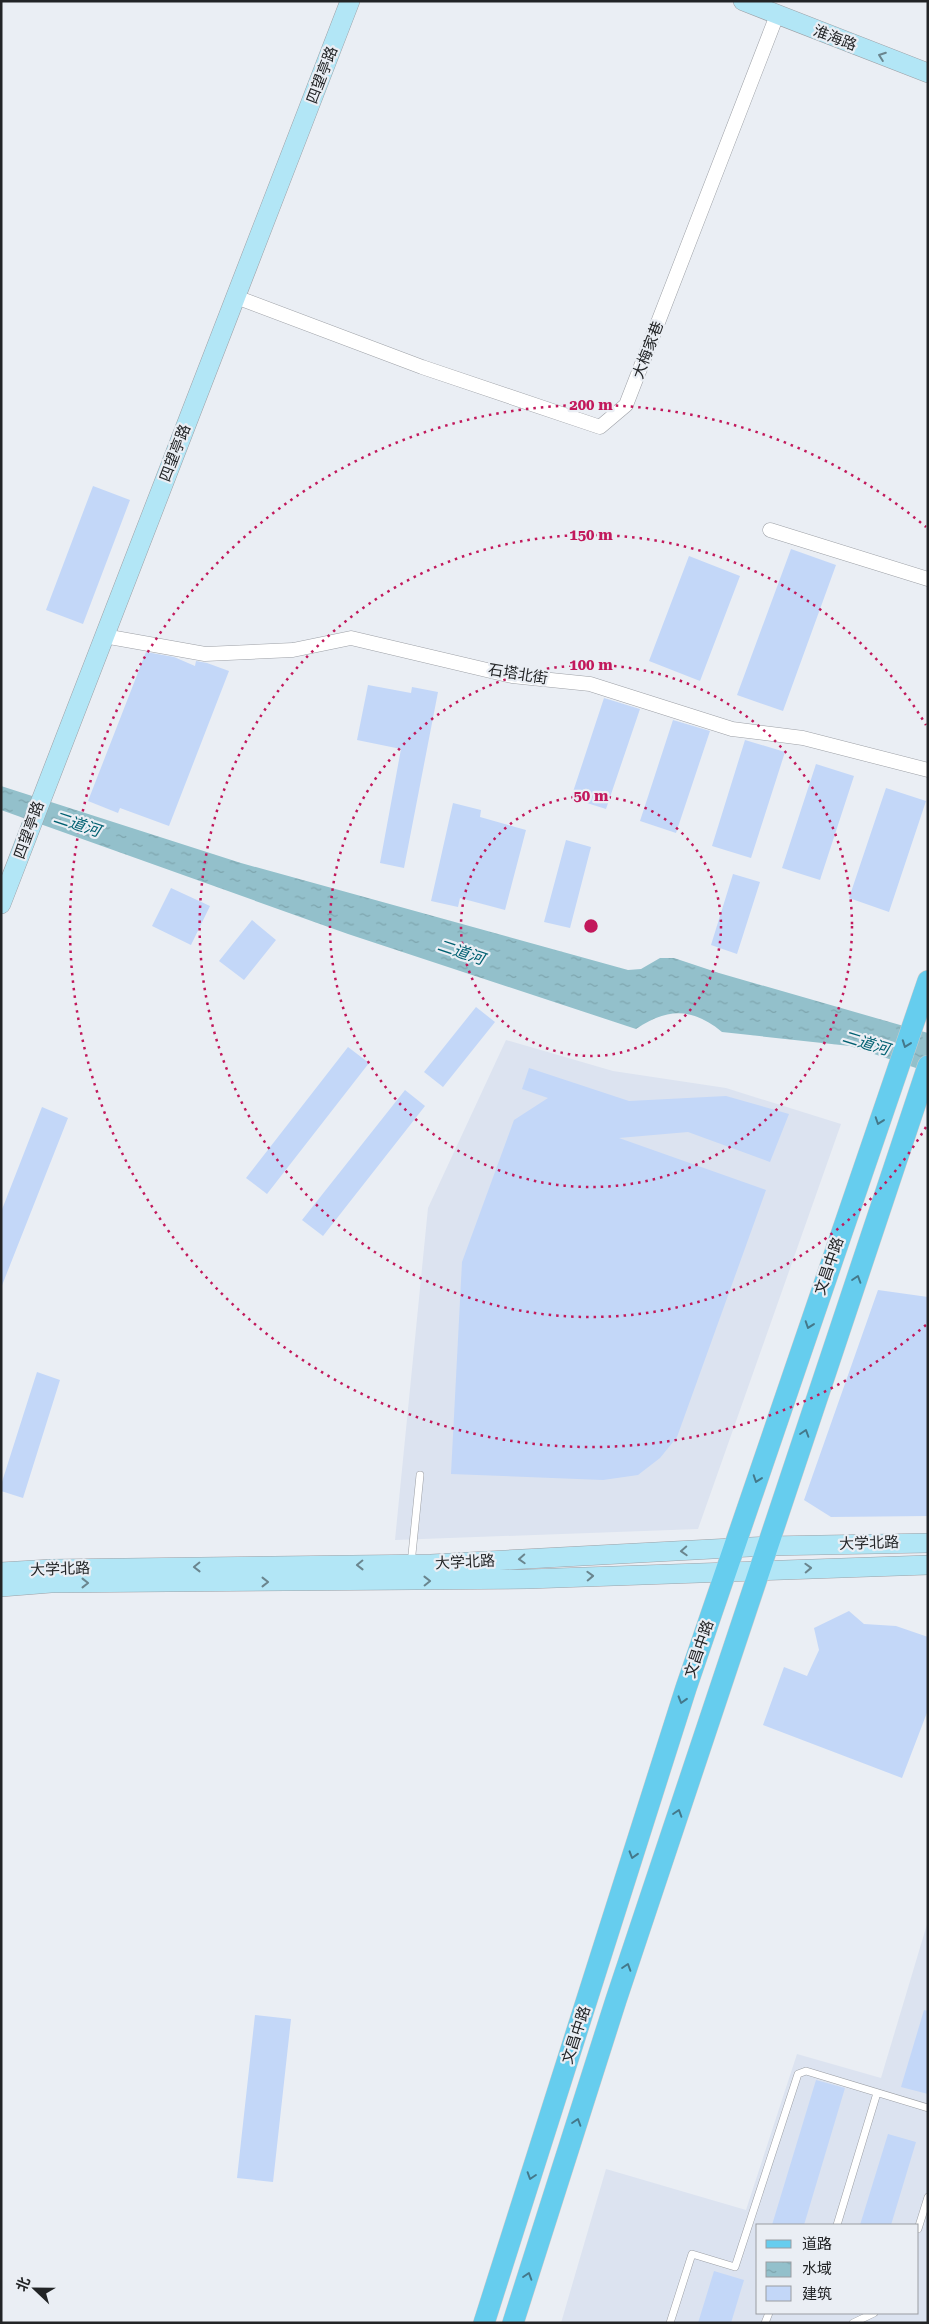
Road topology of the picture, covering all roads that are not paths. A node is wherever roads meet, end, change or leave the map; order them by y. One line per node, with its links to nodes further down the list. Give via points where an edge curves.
1 (350, 1): 5 (street, 四望亭路)
2 (742, 1): 3 (street, 淮海路)
3 (777, 15): 4 (street, 淮海路, one-way to 3); 5 (street, 大梅家巷, via 626,405 600,427 422,367)
4 (928, 73)
5 (236, 297): 8 (street, 四望亭路)
6 (770, 530): 7 (street)
7 (928, 579)
8 (104, 636): 9 (street, 石塔北街, via 205,654 293,650 351,638 512,676 590,684 732,730 803,738); 10 (street, 四望亭路, via 26,843)
9 (928, 770)
10 (6, 879): 11 (street, 四望亭路)
11 (1, 904)
12 (928, 981): 17 (main road, 文昌中路, one-way to 17)
13 (928, 1066): 16 (main road, 文昌中路, one-way to 13)
14 (420, 1475): 18 (lane)
15 (928, 1543): 16 (street, 大学北路)
16 (768, 1546): 17 (street, 大学北路); 21 (main road, 文昌中路)
17 (733, 1548): 18 (street, 大学北路, one-way to 18); 20 (main road, 文昌中路)
18 (411, 1564): 22 (street, 大学北路, one-way to 22)
19 (928, 1565): 21 (street, 大学北路, one-way to 19)
20 (725, 1570): 21 (street, 大学北路); 23 (street, 大学北路, one-way to 20, via 51,1583 528,1579); 30 (main road, 文昌中路, one-way to 30)
21 (760, 1570): 31 (main road, 文昌中路, one-way to 21, via 616,2000)
22 (1, 1572)
23 (1, 1587)
24 (877, 2093): 25 (lane); 27 (lane); 32 (lane, via 806,2072 798,2074 735,2266 692,2254)
25 (928, 2108)
26 (928, 2197): 28 (lane)
27 (837, 2224)
28 (919, 2226)
29 (872, 2314): 33 (lane)
30 (484, 2323)
31 (513, 2323)
32 (670, 2323)
33 (853, 2323)

